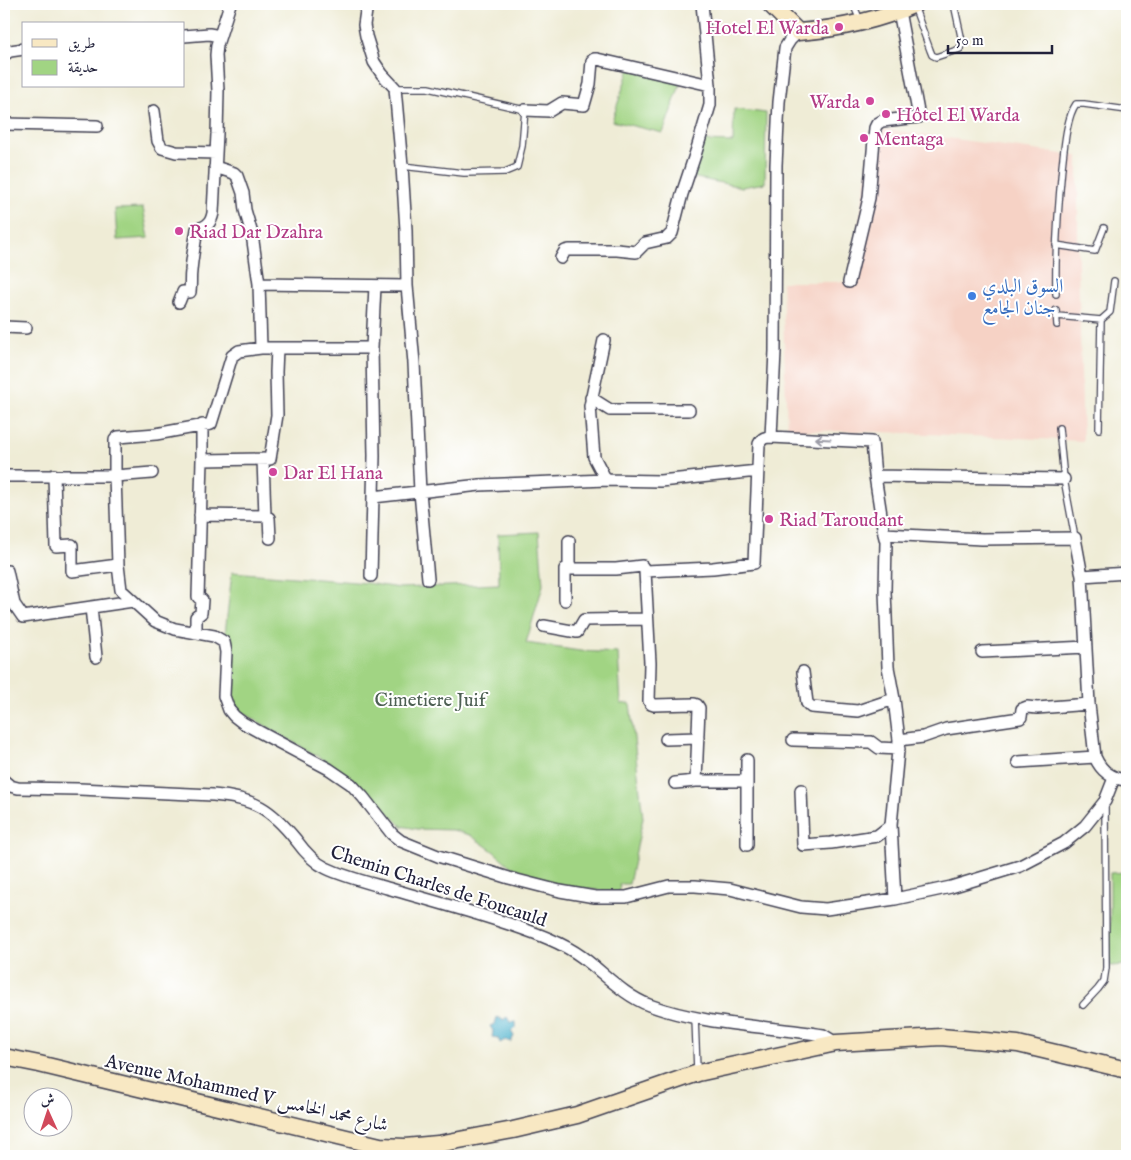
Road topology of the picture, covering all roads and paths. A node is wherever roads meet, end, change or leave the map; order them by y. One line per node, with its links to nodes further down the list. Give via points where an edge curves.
1 (230, 4): 11 (street)
2 (367, 4): 15 (street, via 364,24 368,46 374,62)
3 (702, 4): 14 (street)
4 (770, 4): 9 (main road)
5 (854, 4): 8 (lane)
6 (954, 4): 7 (lane, via 961,46 936,58)
7 (909, 6): 8 (main road); 28 (street, via 920,117 882,121 875,128 869,198)
8 (861, 22): 9 (main road)
9 (798, 32): 47 (street, via 786,48 779,102)
10 (185, 36): 11 (street)
11 (220, 36): 21 (street, via 216,56)
12 (22, 49): 13 (street)
13 (4, 55)
14 (710, 85): 16 (street, via 597,59 592,61 584,104 562,103 549,111); 26 (street, via 710,105 672,233 667,238 645,243 636,252 569,250)
15 (395, 88): 16 (lane, via 428,88); 22 (street)
16 (525, 110): 22 (lane, via 517,167 505,172 464,173)
17 (1127, 110): 25 (lane, via 1076,104 1072,110 1064,150)
18 (154, 111): 21 (street, via 162,148 176,152)
19 (4, 124): 20 (street)
20 (96, 126)
21 (216, 153): 23 (street)
22 (402, 166): 31 (street)
23 (215, 167): 29 (street, via 234,173 240,182); 33 (street, via 212,218 208,225 197,230 190,292 183,292)
24 (1104, 228): 25 (lane, via 1095,251)
25 (1056, 245): 32 (lane)
26 (562, 258)
27 (1114, 281): 34 (lane, via 1110,312)
28 (849, 282)
29 (259, 284): 30 (street); 39 (street)
30 (375, 286): 31 (street); 41 (street)
31 (407, 286): 58 (street)
32 (1056, 294)
33 (179, 302)
34 (1102, 320): 35 (lane, via 1057,313); 46 (lane)
35 (1057, 325)
36 (4, 327): 37 (street)
37 (26, 328)
38 (604, 340): 42 (street)
39 (261, 348): 40 (street); 44 (street, via 232,356 211,424)
40 (276, 348): 41 (street); 48 (street, via 277,415 270,459)
41 (372, 348): 59 (street)
42 (591, 398): 43 (street, via 610,410); 57 (street, via 594,457)
43 (688, 410)
44 (202, 426): 49 (street); 54 (street, via 118,437 115,440)
45 (1059, 428): 56 (lane)
46 (1099, 429)
47 (771, 437): 50 (street, via 764,438 759,444); 55 (street, one-way to 47, via 872,442)
48 (263, 459): 49 (street); 61 (street)
49 (202, 460): 60 (street)
50 (758, 471): 57 (street, via 660,481); 69 (street, via 754,563)
51 (152, 473): 54 (street)
52 (54, 475): 53 (street); 54 (street); 66 (street, via 56,546 72,545 72,571)
53 (4, 476)
54 (115, 476): 66 (street)
55 (875, 476): 56 (street); 62 (street)
56 (1064, 479): 64 (lane)
57 (606, 480): 58 (street, via 480,485)
58 (420, 492): 59 (street); 73 (street)
59 (373, 497): 71 (street)
60 (200, 515): 61 (street); 79 (street, via 198,597 202,600 201,614 196,617)
61 (264, 516): 63 (street, via 269,518)
62 (884, 534): 64 (street, via 982,539); 84 (street, via 888,667)
63 (270, 538)
64 (1075, 538): 72 (street)
65 (569, 541): 67 (street)
66 (118, 565): 75 (street, via 122,590)
67 (569, 569): 69 (street, via 642,566); 74 (street, via 565,569)
68 (4, 571): 76 (street, via 7,571 14,604 22,617)
69 (645, 571): 77 (street)
70 (1127, 573): 72 (street)
71 (371, 576)
72 (1082, 576): 80 (street)
73 (428, 579)
74 (565, 600)
75 (133, 601): 76 (street); 79 (street, via 154,621)
76 (91, 607): 82 (street)
77 (647, 619): 78 (street, via 584,620 577,632); 86 (street, via 651,704 698,705)
78 (544, 626)
79 (196, 633): 103 (street, via 214,636 224,642 224,696 234,716 329,768 351,784 392,834 438,856 509,878 595,897 626,897 669,886 695,886 730,889 801,907 826,909)
80 (1086, 647): 81 (street); 85 (street)
81 (982, 652)
82 (96, 657)
83 (803, 672): 84 (street, via 807,703 811,708 858,710)
84 (894, 699): 89 (street)
85 (1089, 704): 89 (street, via 1027,707 1022,709 1020,718 946,729); 90 (street)
86 (698, 738): 87 (street); 95 (street)
87 (666, 739)
88 (793, 740): 89 (street, via 871,742 879,748)
89 (899, 745): 101 (street)
90 (1095, 757): 92 (street); 93 (street, via 1098,765)
91 (747, 760): 96 (street)
92 (1018, 762)
93 (1114, 778): 94 (street); 100 (street)
94 (1127, 780)
95 (696, 781): 96 (street); 98 (street)
96 (746, 781): 102 (street)
97 (4, 782): 105 (street, Chemin Charles de Foucauld, via 18,788 213,795 248,801 278,819 308,856 326,868 540,936 582,957 634,998)
98 (676, 783)
99 (801, 790): 101 (street, via 803,845 877,836)
100 (1105, 801): 103 (street, via 1085,826 1064,843 1020,866 951,887); 104 (lane, via 1106,968 1104,981)
101 (891, 825): 103 (street)
102 (746, 845)
103 (896, 899)
104 (1084, 1005)
105 (694, 1018): 106 (street, Chemin Charles de Foucauld, via 824,1035); 109 (lane)
106 (836, 1044): 108 (main road, Avenue Mohammed V شارع محمد الخامس, via 941,1037 1018,1044); 109 (main road, Avenue Mohammed V شارع محمد الخامس)
107 (4, 1057): 110 (main road, Avenue Mohammed V شارع محمد الخامس)
108 (1127, 1070)
109 (698, 1074): 110 (main road, Avenue Mohammed V شارع محمد الخامس, via 577,1115 438,1144)
110 (374, 1151)

